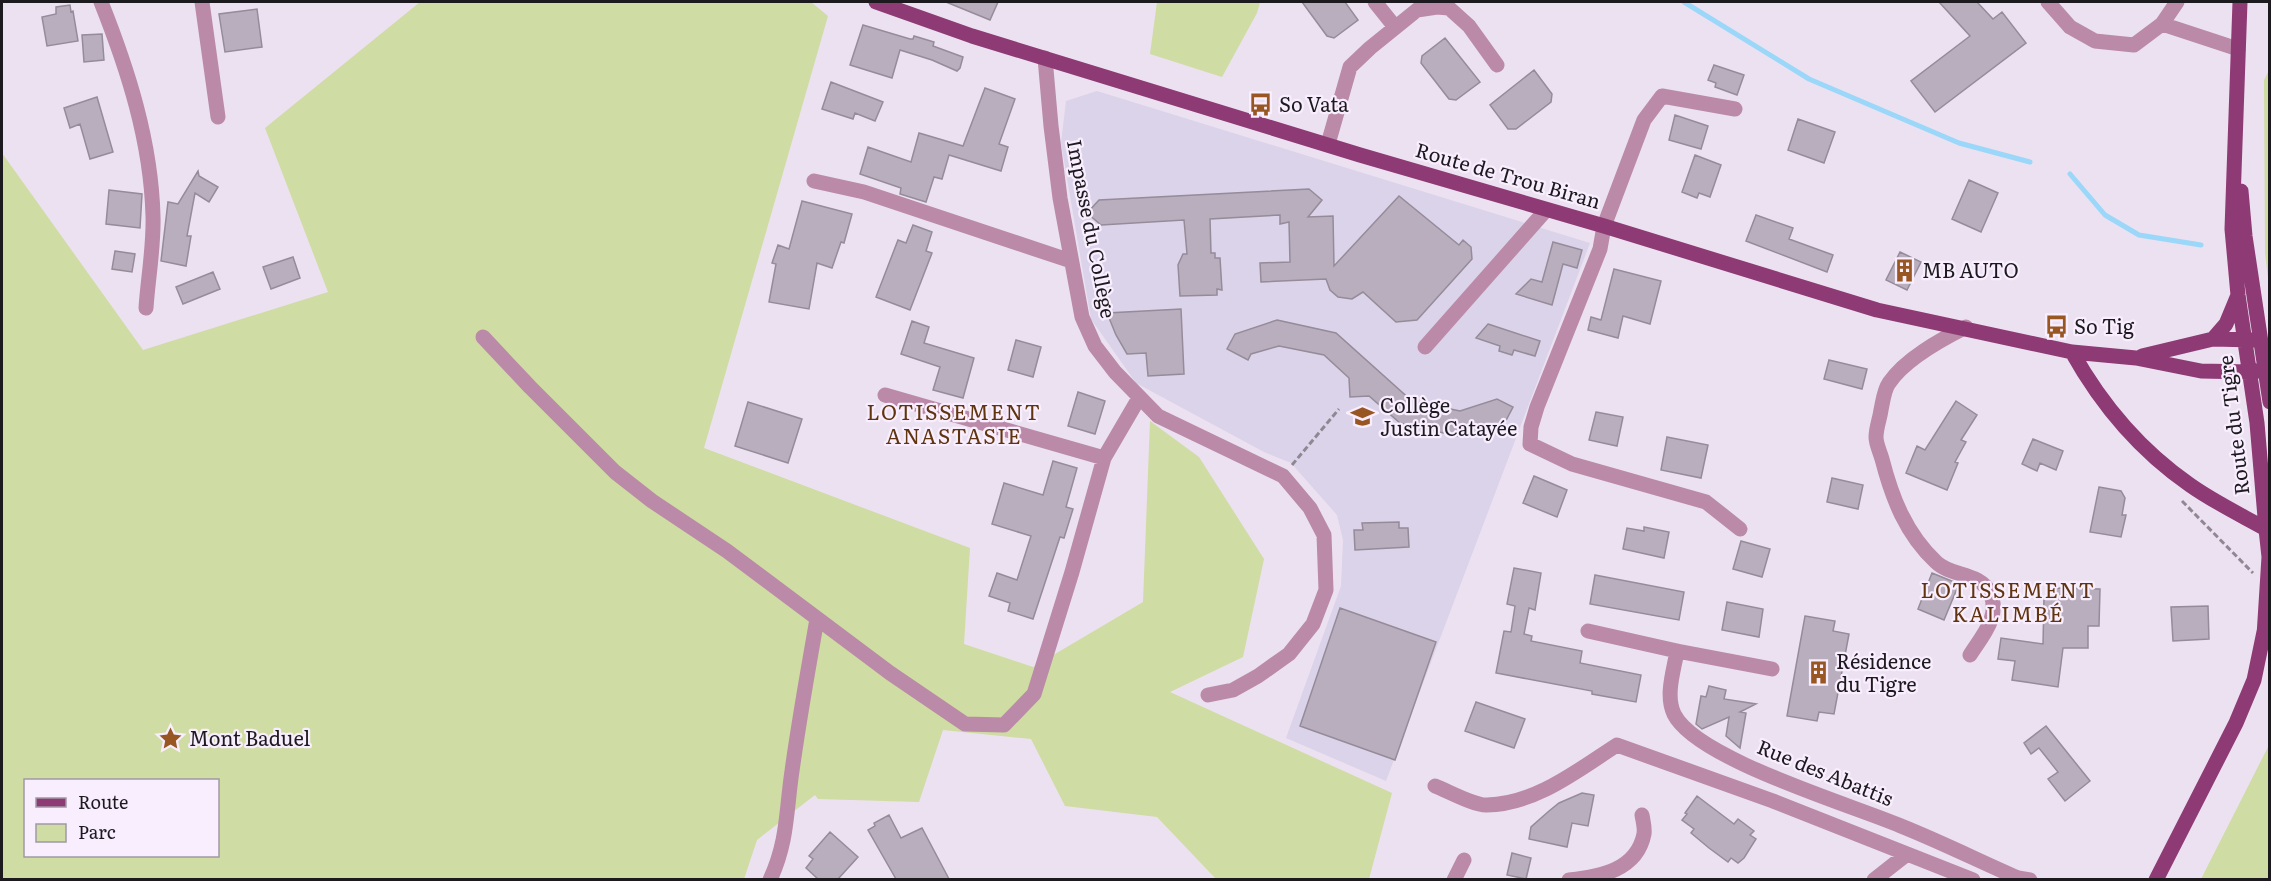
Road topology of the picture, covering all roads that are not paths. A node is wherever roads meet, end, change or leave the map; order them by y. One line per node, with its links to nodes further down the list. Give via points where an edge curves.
1 (101, 2): 22 (street, via 124,59 144,135 153,216)
2 (202, 2): 14 (street)
3 (876, 2): 11 (main road, Route de Trou Biran)
4 (1375, 2): 9 (street)
5 (2048, 2): 8 (street, via 2070,27 2095,41 2134,45)
6 (2177, 2): 8 (street)
7 (2240, 2): 10 (main road, Route du Tigre)
8 (2162, 24): 10 (street)
9 (1395, 27): 12 (street, via 1417,10 1449,8 1469,26); 16 (street, via 1350,67)
10 (2238, 49): 15 (main road, Route du Tigre)
11 (1045, 58): 16 (main road, Route de Trou Biran); 20 (street, Impasse du Collège)
12 (1497, 65)
13 (1736, 109): 19 (street, via 1662,96 1644,120)
14 (218, 117)
15 (2236, 137): 21 (main road, Route du Tigre, via 2232,229); 27 (main road, Route du Tigre, via 2245,236)
16 (1328, 144): 18 (main road, Route de Trou Biran)
17 (814, 181): 20 (street, via 864,192)
18 (1546, 210): 19 (main road, Route de Trou Biran); 28 (street)
19 (1604, 226): 23 (main road, Route de Trou Biran, via 1877,310); 37 (street, via 1600,249 1537,407 1530,444 1572,464 1706,502)
20 (1071, 261): 34 (street, Impasse du Collège, via 1082,318 1095,346)
21 (2238, 295): 25 (main road, via 2226,324); 26 (main road, Route du Tigre)
22 (146, 308)
23 (1966, 327): 29 (main road, Route de Trou Biran); 44 (street, via 1935,342 1888,384 1876,437 1890,491 1924,551 1940,566 1976,578 1990,591 1992,621)
24 (483, 337): 40 (street, via 615,472)
25 (2213, 339): 26 (main road, Route de Trou Biran); 30 (main road, Route de Trou Biran)
26 (2245, 340): 27 (main road, Route de Trou Biran); 32 (main road, Route du Tigre)
27 (2261, 340): 31 (main road, Route du Tigre)
28 (1425, 347)
29 (2072, 352): 30 (main road, Route de Trou Biran); 38 (main road, via 2107,405 2155,456 2189,485)
30 (2136, 358): 32 (main road, Route de Trou Biran, via 2201,371)
31 (2265, 370): 32 (main road, Route de Trou Biran); 35 (main road, Route du Tigre)
32 (2248, 372): 38 (main road, Route du Tigre, via 2257,423)
33 (885, 395): 36 (street)
34 (1139, 398): 36 (street); 46 (street, Impasse du Collège, via 1158,416 1283,476 1310,508 1324,535 1326,590 1313,624 1289,654 1258,676 1233,690)
35 (2270, 402)
36 (1104, 458): 40 (street, via 1034,694 1004,725 965,724)
37 (1740, 529)
38 (2266, 529): 42 (main road, Route du Tigre, via 2269,557)
39 (2270, 608): 42 (main road, Route du Tigre)
40 (817, 619): 51 (street, via 789,787 785,837)
41 (1588, 631): 43 (street)
42 (2264, 636): 57 (main road, Route du Tigre, via 2254,680 2236,723)
43 (1677, 651): 45 (street); 56 (street, Rue des Abattis, via 1670,693 1673,713 1702,742 1770,776 1900,825)
44 (1970, 655)
45 (1772, 669)
46 (1208, 695)
47 (1435, 786): 49 (street, via 1485,806 1522,800 1554,785 1617,745)
48 (1642, 815): 53 (street, via 1644,834 1634,856 1614,872)
49 (1907, 854): 54 (street); 55 (street)
50 (1464, 860): 52 (street)
51 (770, 879)
52 (1454, 879)
53 (1569, 879)
54 (1874, 879)
55 (1973, 879)
56 (2021, 879)
57 (2156, 879)

